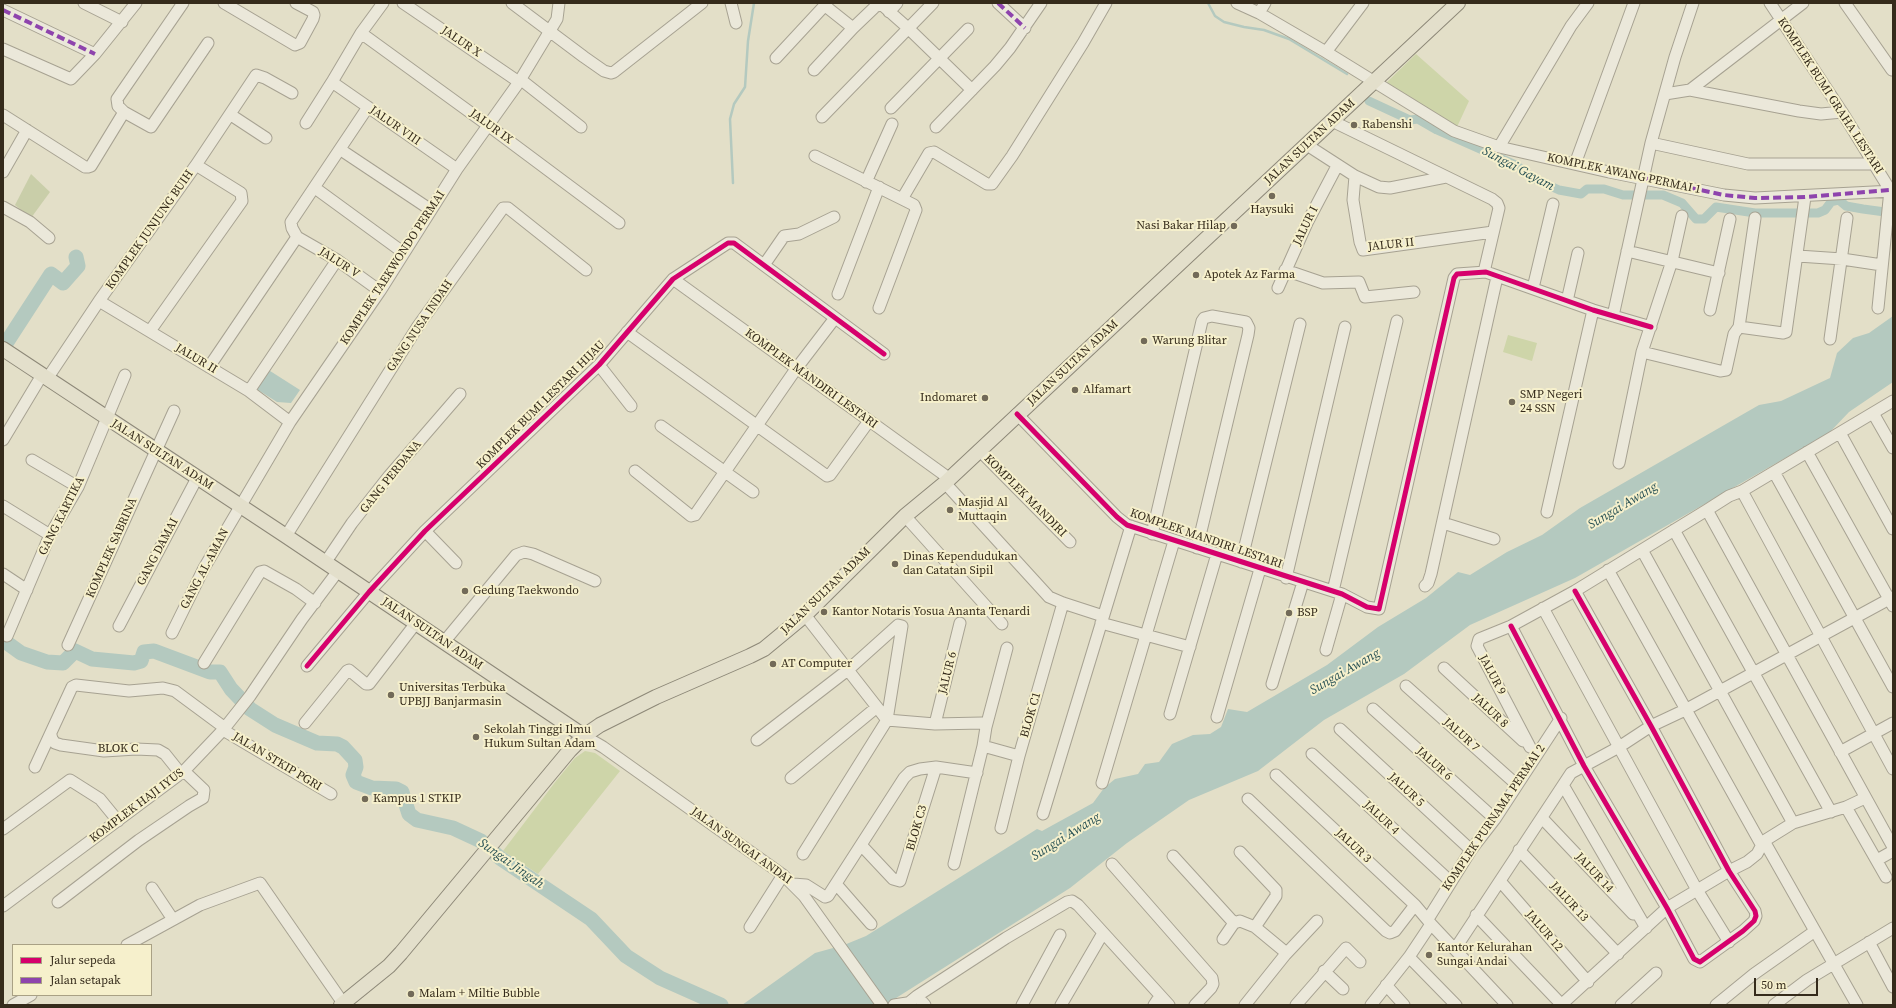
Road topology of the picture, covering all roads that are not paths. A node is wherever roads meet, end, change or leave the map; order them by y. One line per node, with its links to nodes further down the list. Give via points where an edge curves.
1 (84, 3): 33 (street)
2 (184, 3): 58 (street, via 117,99 118,106)
3 (224, 3): 4 (street, via 296,45 300,43 314,16 313,12)
4 (296, 3)
5 (383, 3): 40 (street)
6 (404, 3): 49 (street, JALUR X)
7 (512, 3): 39 (street)
8 (559, 3): 39 (street, KOMPLEK TAEKWONDO PERMAI, via 557,20)
9 (702, 3): 39 (street, via 614,72 604,71)
10 (731, 3): 34 (street)
11 (897, 3): 30 (street)
12 (933, 3): 36 (street)
13 (998, 3): 37 (street)
14 (1041, 3): 37 (street)
15 (1106, 3): 90 (street, via 1012,156 992,184 987,184 931,151)
16 (1237, 3): 31 (street, KOMPLEK AWANG PERMAI 1)
17 (1265, 3): 31 (street)
18 (1363, 3): 43 (street)
19 (1458, 3): 51 (main road, JALAN SULTAN ADAM)
20 (1588, 3): 73 (street, via 1571,26)
21 (1634, 3): 76 (street)
22 (1693, 3): 55 (street)
23 (1770, 3): 32 (street, KOMPLEK BUMI GRAHA LESTARI)
24 (1803, 3): 32 (street)
25 (1845, 3): 48 (street)
26 (131, 4): 33 (street)
27 (826, 4): 35 (street); 45 (street)
28 (880, 4): 30 (street); 35 (street)
29 (3, 10): 44 (street)
30 (889, 12): 36 (street)
31 (1259, 13): 43 (street, KOMPLEK AWANG PERMAI 1)
32 (1781, 18): 53 (street); 59 (street, KOMPLEK BUMI GRAHA LESTARI)
33 (122, 22): 44 (street)
34 (736, 23)
35 (853, 28): 47 (street)
36 (908, 28): 46 (street); 62 (street)
37 (1025, 28): 52 (street)
38 (968, 29): 46 (street)
39 (550, 32): 49 (street, KOMPLEK TAEKWONDO PERMAI)
40 (361, 33): 50 (street); 66 (street, JALUR IX)
41 (208, 43): 58 (street, via 151,127)
42 (3, 49): 44 (street, via 71,79)
43 (1326, 52): 51 (street, KOMPLEK AWANG PERMAI 1)
44 (94, 54)
45 (776, 58)
46 (940, 59): 52 (street); 57 (street)
47 (814, 70)
48 (1892, 70)
49 (520, 80): 66 (street, KOMPLEK TAEKWONDO PERMAI); 67 (street, JALUR X)
50 (332, 82): 56 (street, JALUR VIII); 64 (street)
51 (1374, 82): 63 (main road, JALAN SULTAN ADAM); 73 (street, KOMPLEK AWANG PERMAI 1, via 1454,131)
52 (972, 90): 68 (street)
53 (1690, 90): 55 (street); 59 (street, via 1799,111 1821,114)
54 (292, 93): 61 (street, via 256,75)
55 (1665, 94): 71 (street)
56 (368, 107): 74 (street); 80 (street, JALUR VIII)
57 (891, 108)
58 (124, 112): 69 (street, via 88,167)
59 (1842, 112): 77 (street, KOMPLEK BUMI GRAHA LESTARI)
60 (3, 115): 69 (street)
61 (231, 115): 70 (street); 78 (street)
62 (822, 118)
63 (1332, 121): 72 (main road, JALAN SULTAN ADAM); 83 (street)
64 (306, 123)
65 (892, 124): 84 (street)
66 (489, 126): 80 (street, KOMPLEK TAEKWONDO PERMAI); 99 (street, JALUR IX)
67 (581, 127)
68 (936, 127)
69 (27, 130): 81 (street)
70 (266, 138)
71 (1651, 143): 77 (street, via 1748,164); 87 (street)
72 (1307, 145): 79 (street); 152 (main road, JALAN SULTAN ADAM)
73 (1499, 147): 76 (street, KOMPLEK AWANG PERMAI 1)
74 (341, 150): 86 (street); 93 (street)
75 (815, 156): 84 (street)
76 (1575, 164): 87 (street, KOMPLEK AWANG PERMAI 1)
77 (1875, 164): 88 (street, KOMPLEK BUMI GRAHA LESTARI)
78 (196, 166): 123 (street, KOMPLEK JUNJUNG BUIH); 136 (street, KOMPLEK JUNJUNG BUIH, via 241,193 242,201)
79 (1337, 166): 82 (street); 113 (street, JALUR I)
80 (457, 169): 93 (street, KOMPLEK TAEKWONDO PERMAI)
81 (3, 172)
82 (1355, 176): 83 (street, via 1390,188); 100 (street, JALUR II, via 1353,200 1360,242 1364,250)
83 (1446, 177): 100 (street, via 1496,204 1499,208)
84 (866, 182): 85 (street)
85 (879, 187): 90 (street); 122 (street)
86 (315, 188): 101 (street, via 291,222); 105 (street)
87 (1641, 189): 89 (street, KOMPLEK AWANG PERMAI 1, via 1755,198); 103 (street)
88 (1891, 190): 89 (street, KOMPLEK AWANG PERMAI 1); 111 (street)
89 (1805, 197): 106 (street)
90 (902, 199): 125 (street, via 914,205 916,210)
91 (1553, 204): 119 (street)
92 (3, 207): 102 (street, via 30,222)
93 (431, 210): 105 (street, KOMPLEK TAEKWONDO PERMAI)
94 (1682, 216): 109 (street)
95 (834, 217): 110 (street, via 799,234 784,236)
96 (1755, 218): 135 (street)
97 (1847, 218): 107 (street)
98 (1730, 219): 115 (street)
99 (619, 223)
100 (1493, 232): 114 (street)
101 (297, 237): 108 (street, JALUR V); 143 (street)
102 (49, 238)
103 (1627, 251): 109 (street); 129 (street)
104 (1578, 252): 124 (street)
105 (404, 253): 120 (street, KOMPLEK TAEKWONDO PERMAI)
106 (1798, 256): 107 (street); 135 (street, via 1786,332)
107 (1842, 259): 111 (street); 138 (street)
108 (337, 260): 120 (street, JALUR V); 147 (street)
109 (1672, 261): 115 (street); 134 (street)
110 (764, 265): 117 (street, KOMPLEK BUMI LESTARI HIJAU, via 734,243 728,243); 130 (street)
111 (1882, 265): 126 (street)
112 (586, 270): 187 (street, GANG NUSA INDAH, via 508,208 503,208 418,326)
113 (1285, 270): 118 (street, JALUR I); 121 (street, via 1323,283 1359,282 1365,297)
114 (1484, 272): 116 (street); 208 (street, KOMPLEK MANDIRI LESTARI, via 1460,273 1454,278 1379,609 1367,607)
115 (1719, 273): 128 (street)
116 (1497, 277): 119 (street); 180 (street)
117 (673, 279): 137 (street, KOMPLEK BUMI LESTARI HIJAU); 144 (street, KOMPLEK MANDIRI LESTARI)
118 (1278, 288)
119 (1532, 288): 124 (street)
120 (380, 291): 156 (street, KOMPLEK TAEKWONDO PERMAI)
121 (1414, 292)
122 (838, 294)
123 (99, 301): 136 (street, JALUR II); 146 (street, KOMPLEK JUNJUNG BUIH)
124 (1567, 301): 127 (street)
125 (879, 308)
126 (1878, 308)
127 (1593, 310): 129 (street); 178 (street)
128 (1710, 310)
129 (1613, 316): 134 (street)
130 (835, 318): 141 (street); 144 (street)
131 (1396, 321): 208 (street)
132 (1300, 324): 196 (street)
133 (1344, 327): 201 (street)
134 (1651, 327): 140 (street)
135 (1739, 327): 140 (street, via 1734,334 1726,370 1723,371)
136 (150, 331): 143 (street, JALUR II)
137 (627, 332): 142 (street, KOMPLEK BUMI LESTARI HIJAU); 157 (street)
138 (1830, 340)
139 (5, 351): 146 (main road, JALAN SULTAN ADAM)
140 (1642, 352): 166 (street)
141 (884, 354)
142 (599, 365): 150 (street); 184 (street, KOMPLEK BUMI LESTARI HIJAU)
143 (209, 367): 147 (street, JALUR II)
144 (796, 369): 155 (street, KOMPLEK MANDIRI LESTARI); 157 (street)
145 (126, 375): 154 (street, GANG KARTIKA)
146 (45, 377): 154 (main road, JALAN SULTAN ADAM); 160 (street, KOMPLEK JUNJUNG BUIH)
147 (249, 391): 156 (street, JALUR II)
148 (460, 394): 194 (street, GANG PERDANA, via 390,476)
149 (1893, 402): 153 (street)
150 (631, 406)
151 (174, 411): 162 (street, KOMPLEK SABRINA)
152 (1017, 414): 163 (main road, JALAN SULTAN ADAM); 181 (street, KOMPLEK MANDIRI LESTARI, via 1117,517)
153 (1873, 414): 159 (street); 161 (street)
154 (106, 418): 162 (main road, JALAN SULTAN ADAM); 172 (street, GANG KARTIKA)
155 (869, 421): 157 (street, via 829,476); 171 (street, KOMPLEK MANDIRI LESTARI)
156 (290, 422): 176 (street, KOMPLEK TAEKWONDO PERMAI)
157 (758, 425): 169 (street)
158 (661, 426): 169 (street)
159 (1840, 433): 164 (street); 182 (street)
160 (3, 440)
161 (1893, 448)
162 (156, 450): 170 (main road, JALAN SULTAN ADAM); 226 (street, KOMPLEK SABRINA)
163 (979, 450): 171 (main road, JALAN SULTAN ADAM); 190 (street, KOMPLEK MANDIRI)
164 (1807, 452): 168 (street); 209 (street)
165 (32, 460): 172 (street)
166 (1619, 463)
167 (635, 471): 169 (street, via 693,516)
168 (1774, 472): 173 (street); 214 (street)
169 (724, 473): 174 (street)
170 (197, 478): 176 (main road, JALAN SULTAN ADAM); 219 (street, GANG DAMAI)
171 (947, 481): 179 (main road, JALAN SULTAN ADAM); 211 (street, KOMPLEK MANDIRI LESTARI, via 1049,597)
172 (78, 487): 186 (street, GANG KARTIKA)
173 (1742, 491): 177 (street); 223 (street)
174 (753, 492)
175 (3, 506): 186 (street)
176 (240, 506): 187 (main road, JALAN SULTAN ADAM); 221 (street, GANG AL-AMAN, via 204,568)
177 (1707, 510): 183 (street); 230 (street)
178 (1547, 512)
179 (905, 516): 213 (main road, JALAN SULTAN ADAM); 218 (street)
180 (1443, 523): 188 (street); 204 (street, via 1431,574)
181 (1131, 526): 185 (street, KOMPLEK MANDIRI LESTARI); 215 (street)
182 (1893, 529)
183 (1674, 530): 192 (street); 235 (street)
184 (425, 531): 195 (street); 207 (street, KOMPLEK BUMI LESTARI HIJAU)
185 (1152, 534): 189 (street, KOMPLEK MANDIRI LESTARI); 191 (street, via 1202,321 1212,316 1246,322 1249,328 1248,335)
186 (50, 535): 205 (street, GANG KARTIKA)
187 (286, 536): 194 (main road, JALAN SULTAN ADAM)
188 (1494, 539)
189 (1174, 541): 191 (street, KOMPLEK MANDIRI LESTARI); 222 (street)
190 (1070, 542)
191 (1197, 548): 193 (street, KOMPLEK MANDIRI LESTARI)
192 (1642, 550): 198 (street); 239 (street)
193 (1217, 554): 196 (street, KOMPLEK MANDIRI LESTARI); 227 (street)
194 (325, 562): 199 (main road, JALAN SULTAN ADAM)
195 (456, 562)
196 (1241, 562): 197 (street, KOMPLEK MANDIRI LESTARI)
197 (1260, 569): 201 (street, KOMPLEK MANDIRI LESTARI); 244 (street)
198 (1608, 570): 206 (street); 242 (street)
199 (338, 571): 207 (main road, JALAN SULTAN ADAM); 210 (street, KOMPLEK HAJI IYUS)
200 (3, 574): 205 (street)
201 (1286, 578): 203 (street, KOMPLEK MANDIRI LESTARI)
202 (595, 581): 225 (street, via 533,554 516,554)
203 (1303, 582): 208 (street, KOMPLEK MANDIRI LESTARI); 236 (street)
204 (1425, 586)
205 (27, 590): 224 (street, GANG KARTIKA)
206 (1575, 591): 212 (street); 250 (street)
207 (369, 592): 216 (main road, JALAN SULTAN ADAM); 232 (street, KOMPLEK BUMI LESTARI HIJAU)
208 (1337, 593): 229 (street)
209 (1892, 601): 214 (street)
210 (315, 602): 231 (street, via 264,571 260,572); 252 (street, KOMPLEK HAJI IYUS)
211 (1063, 603): 215 (street, KOMPLEK MANDIRI LESTARI); 263 (street, BLOK C1)
212 (1543, 608): 220 (street); 259 (street)
213 (805, 614): 234 (street); 256 (main road, JALAN SULTAN ADAM, via 764,648 750,656 656,697 600,725)
214 (1855, 617): 223 (street); 238 (street)
215 (1102, 619): 222 (street, KOMPLEK MANDIRI LESTARI); 280 (street)
216 (416, 623): 225 (main road, JALAN SULTAN ADAM); 247 (street, via 369,684 347,671)
217 (960, 623): 249 (street, JALUR 6)
218 (1002, 624)
219 (119, 626)
220 (1511, 626): 245 (street); 260 (street, JALUR 9, via 1479,639 1477,646)
221 (172, 633)
222 (1146, 634): 227 (street, KOMPLEK MANDIRI LESTARI); 272 (street)
223 (1821, 635): 230 (street); 254 (street)
224 (7, 636)
225 (444, 642): 256 (main road, JALAN SULTAN ADAM)
226 (68, 645)
227 (1190, 647): 243 (street)
228 (1007, 648): 251 (street)
229 (1326, 650)
230 (1788, 654): 235 (street); 261 (street)
231 (204, 663)
232 (307, 666)
233 (1444, 668): 260 (street, JALUR 8)
234 (849, 669): 240 (street); 246 (street, via 898,625 902,626); 257 (street)
235 (1753, 674): 239 (street); 279 (street)
236 (1272, 684)
237 (1406, 686): 273 (street, JALUR 7)
238 (1893, 687)
239 (1720, 691): 242 (street); 284 (street)
240 (877, 707): 246 (street); 271 (street)
241 (1373, 708): 282 (street, JALUR 6)
242 (1685, 710): 250 (street); 287 (street)
243 (1170, 714)
244 (1218, 717)
245 (1561, 718): 260 (street, KOMPLEK PURNAMA PERMAI 2); 264 (street)
246 (887, 720): 249 (street); 294 (street)
247 (306, 723)
248 (1893, 723): 254 (street)
249 (936, 724): 251 (street, via 982,723)
250 (1651, 726): 259 (street); 299 (street)
251 (986, 727): 258 (street)
252 (224, 729): 255 (street, JALAN STKIP PGRI, via 175,691 163,688 129,691 76,685 72,687); 268 (street, KOMPLEK HAJI IYUS); 275 (street, JALAN STKIP PGRI)
253 (1340, 729): 290 (street, JALUR 5)
254 (1874, 733): 261 (street); 267 (street)
255 (52, 735): 265 (street); 268 (street, BLOK C, via 55,743 61,745 104,750 158,750)
256 (584, 736): 300 (street, JALAN SUNGAI ANDAI); 344 (main road, via 389,966)
257 (757, 740)
258 (983, 746): 263 (street); 269 (street)
259 (1619, 747): 264 (street); 307 (street)
260 (1533, 751): 273 (street, KOMPLEK PURNAMA PERMAI 2)
261 (1840, 752): 276 (street)
262 (1312, 754): 303 (street, JALUR 4)
263 (1019, 756): 285 (street, BLOK C1)
264 (1584, 766): 274 (street, via 1571,773); 311 (street)
265 (35, 767)
266 (936, 767): 269 (street); 288 (street, via 920,769 907,775); 288 (street, BLOK C3, via 900,881 893,879)
267 (1893, 769)
268 (182, 773): 283 (street, KOMPLEK HAJI IYUS); 308 (street, via 204,790 203,798 140,840)
269 (977, 774): 297 (street)
270 (1276, 775): 309 (street, JALUR 3)
271 (792, 778)
272 (1102, 783)
273 (1516, 784): 282 (street, KOMPLEK PURNAMA PERMAI 2)
274 (1563, 785): 281 (street); 320 (street)
275 (331, 794)
276 (1865, 798): 278 (street); 289 (street)
277 (1248, 799): 309 (street, via 1386,931 1395,931)
278 (1846, 807): 279 (street); 296 (street)
279 (1831, 812): 284 (street)
280 (1043, 814)
281 (1542, 818): 291 (street); 320 (street, JALUR 14)
282 (1495, 819): 290 (street, KOMPLEK PURNAMA PERMAI 2)
283 (118, 821): 286 (street, via 100,799 70,780); 310 (street, KOMPLEK HAJI IYUS)
284 (1793, 823): 287 (street)
285 (1001, 828)
286 (3, 829)
287 (1762, 842): 299 (street, via 1757,854); 322 (street)
288 (862, 846): 305 (street)
289 (1893, 847)
290 (1471, 850): 303 (street, KOMPLEK PURNAMA PERMAI 2)
291 (1519, 850): 302 (street); 330 (street, JALUR 13)
292 (1893, 851): 296 (street)
293 (1240, 852): 319 (street, via 1276,890 1276,896)
294 (803, 854)
295 (1173, 856): 316 (street)
296 (1877, 860): 301 (street)
297 (954, 864)
298 (1112, 864): 353 (street, via 1212,978 1211,988)
299 (1729, 871): 307 (street); 326 (street, via 1756,916 1754,921)
300 (783, 875): 304 (street, JALAN SUNGAI ANDAI); 318 (street)
301 (1886, 877)
302 (1500, 881): 312 (street); 337 (street, JALUR 12)
303 (1451, 882): 315 (street, KOMPLEK PURNAMA PERMAI 2)
304 (793, 884): 305 (street, via 806,885 825,897); 347 (street, JALAN SUNGAI ANDAI)
305 (837, 885): 317 (street)
306 (152, 888): 313 (street)
307 (1696, 890): 311 (street); 326 (street)
308 (58, 902)
309 (1415, 905): 315 (street, JALUR 3)
310 (3, 906)
311 (1668, 908): 320 (street); 326 (street, via 1697,961 1700,962)
312 (1476, 915): 329 (street); 360 (street)
313 (172, 918): 328 (street); 344 (street, via 260,883)
314 (1317, 921): 331 (street)
315 (1429, 922): 329 (street, JALUR 3); 332 (street, KOMPLEK PURNAMA PERMAI 2)
316 (1234, 923): 319 (street, via 1240,921); 325 (street)
317 (871, 924)
318 (750, 927)
319 (1255, 927): 331 (street, via 1284,951)
320 (1646, 928): 330 (street)
321 (1893, 928): 327 (street)
322 (1815, 931): 334 (street); 362 (street, via 1754,974)
323 (1103, 933): 342 (street, via 1078,904 1067,902); 343 (street); 351 (street)
324 (1060, 935): 350 (street)
325 (1223, 940)
326 (1729, 942)
327 (1869, 942): 334 (street); 339 (street)
328 (129, 944)
329 (1455, 948): 359 (street, JALUR 3)
330 (1618, 954): 337 (street)
331 (1285, 955): 354 (street)
332 (1409, 957): 338 (street, KOMPLEK PURNAMA PERMAI 2); 358 (street)
333 (1360, 962): 335 (street, via 1346,948)
334 (1834, 963): 363 (street); 364 (street)
335 (1324, 971): 340 (street); 355 (street)
336 (1656, 973): 361 (street)
337 (1588, 982): 360 (street)
338 (1386, 985): 356 (street, KOMPLEK PURNAMA PERMAI 2); 357 (street)
339 (1893, 987)
340 (1343, 989)
341 (29, 996): 346 (street)
342 (917, 996): 345 (street); 349 (street)
343 (1157, 1000): 352 (street)
344 (342, 1004)
345 (906, 1004): 348 (street)
346 (13, 1005)
347 (882, 1005)
348 (894, 1005)
349 (925, 1005)
350 (1022, 1005)
351 (1061, 1005)
352 (1169, 1005)
353 (1194, 1005)
354 (1245, 1005)
355 (1296, 1005)
356 (1370, 1005)
357 (1404, 1005)
358 (1456, 1005)
359 (1507, 1005)
360 (1561, 1005)
361 (1621, 1005)
362 (1716, 1005)
363 (1774, 1005)
364 (1857, 1005)

